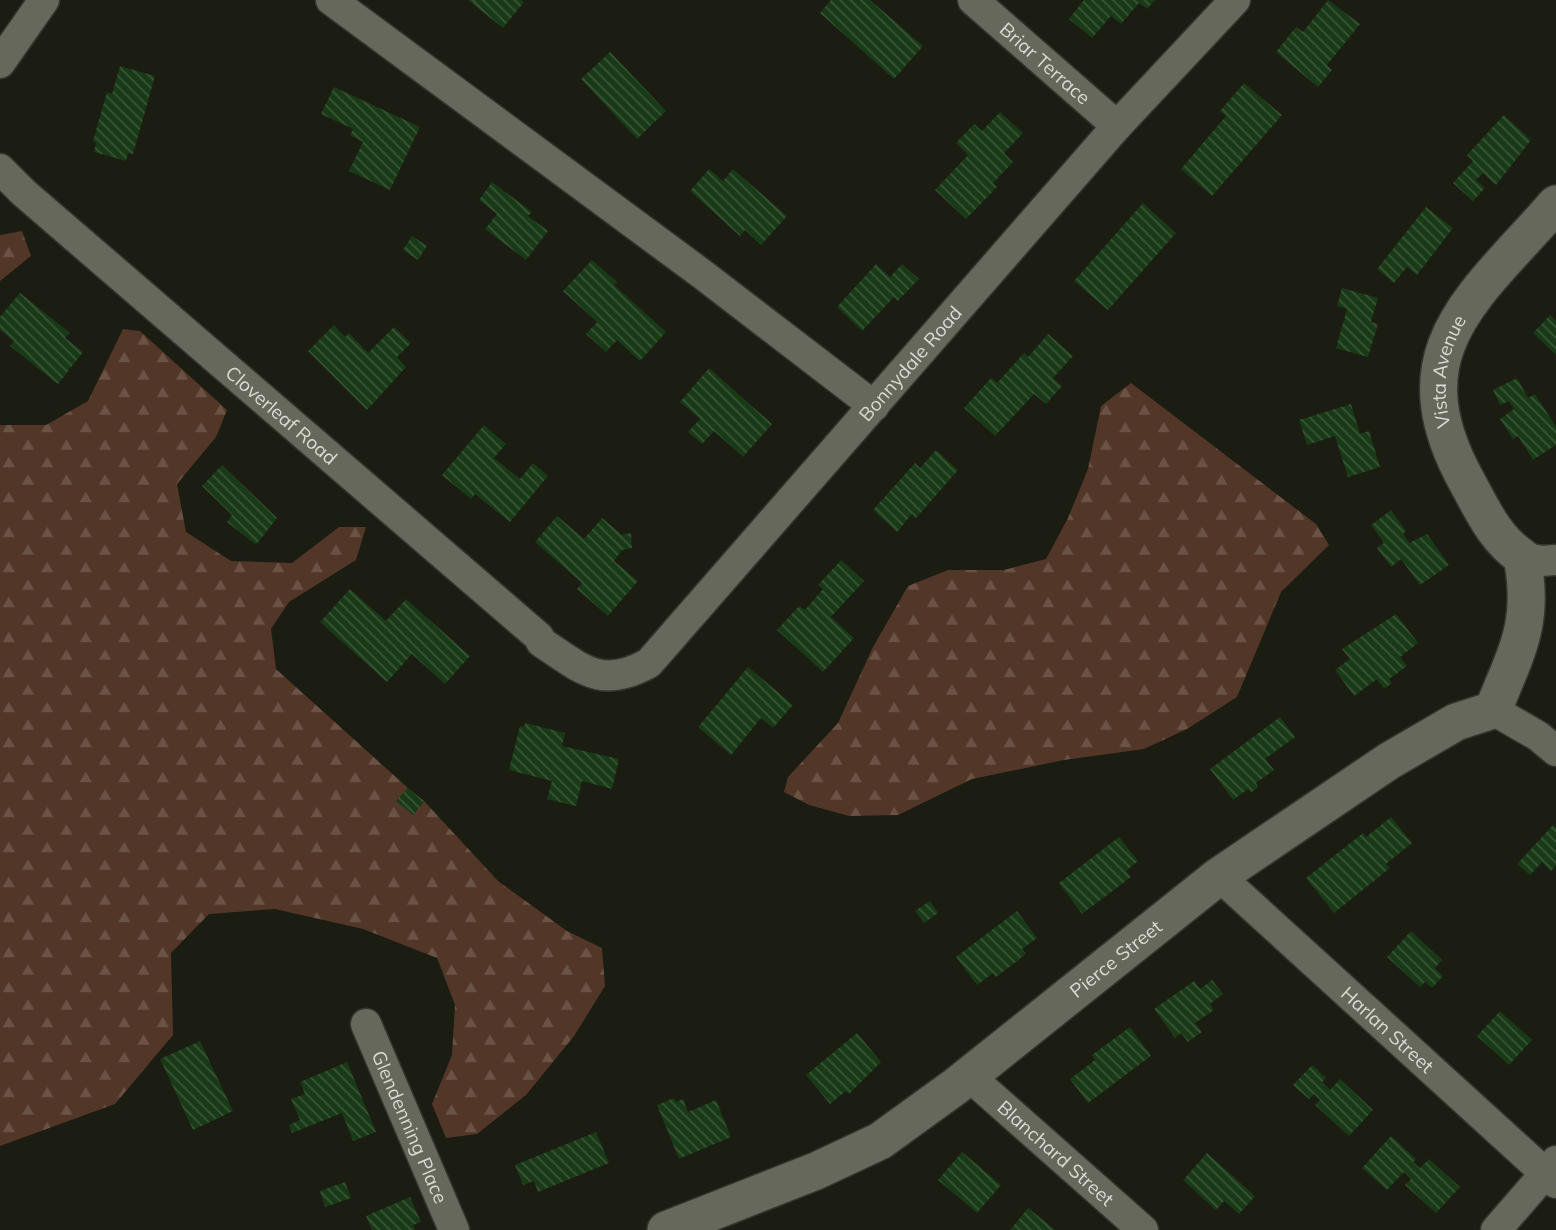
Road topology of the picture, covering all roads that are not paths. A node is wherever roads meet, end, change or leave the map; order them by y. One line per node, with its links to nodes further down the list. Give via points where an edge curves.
1 (44, 0): 6 (street)
2 (331, 0): 5 (street)
3 (973, 0): 7 (street, Briar Terrace)
4 (1235, 0): 7 (street, Bonnydale Road)
5 (366, 9): 10 (street)
6 (0, 63)
7 (1117, 126): 10 (street, Bonnydale Road)
8 (0, 169): 12 (street, Cloverleaf Road, via 541,642)
9 (1556, 204): 11 (street, Vista Avenue, via 1469,304 1447,342 1436,388 1441,424 1492,528 1504,545)
10 (874, 406): 12 (street, Bonnydale Road, via 649,663 616,677 590,672)
11 (1539, 558): 13 (street, Vista Avenue, via 1528,590 1526,624)
12 (565, 658)
13 (1493, 710): 14 (street); 15 (street, Pierce Street, via 1456,722 1389,761)
14 (1556, 751)
15 (1219, 876): 17 (street, Pierce Street); 18 (street, Harlan Street)
16 (366, 1024): 20 (street, Glendenning Place)
17 (969, 1076): 19 (street, Pierce Street, via 880,1141); 21 (street, Blanchard Street)
18 (1552, 1172): 22 (street)
19 (671, 1229)
20 (454, 1230)
21 (1143, 1230)
22 (1496, 1230)

